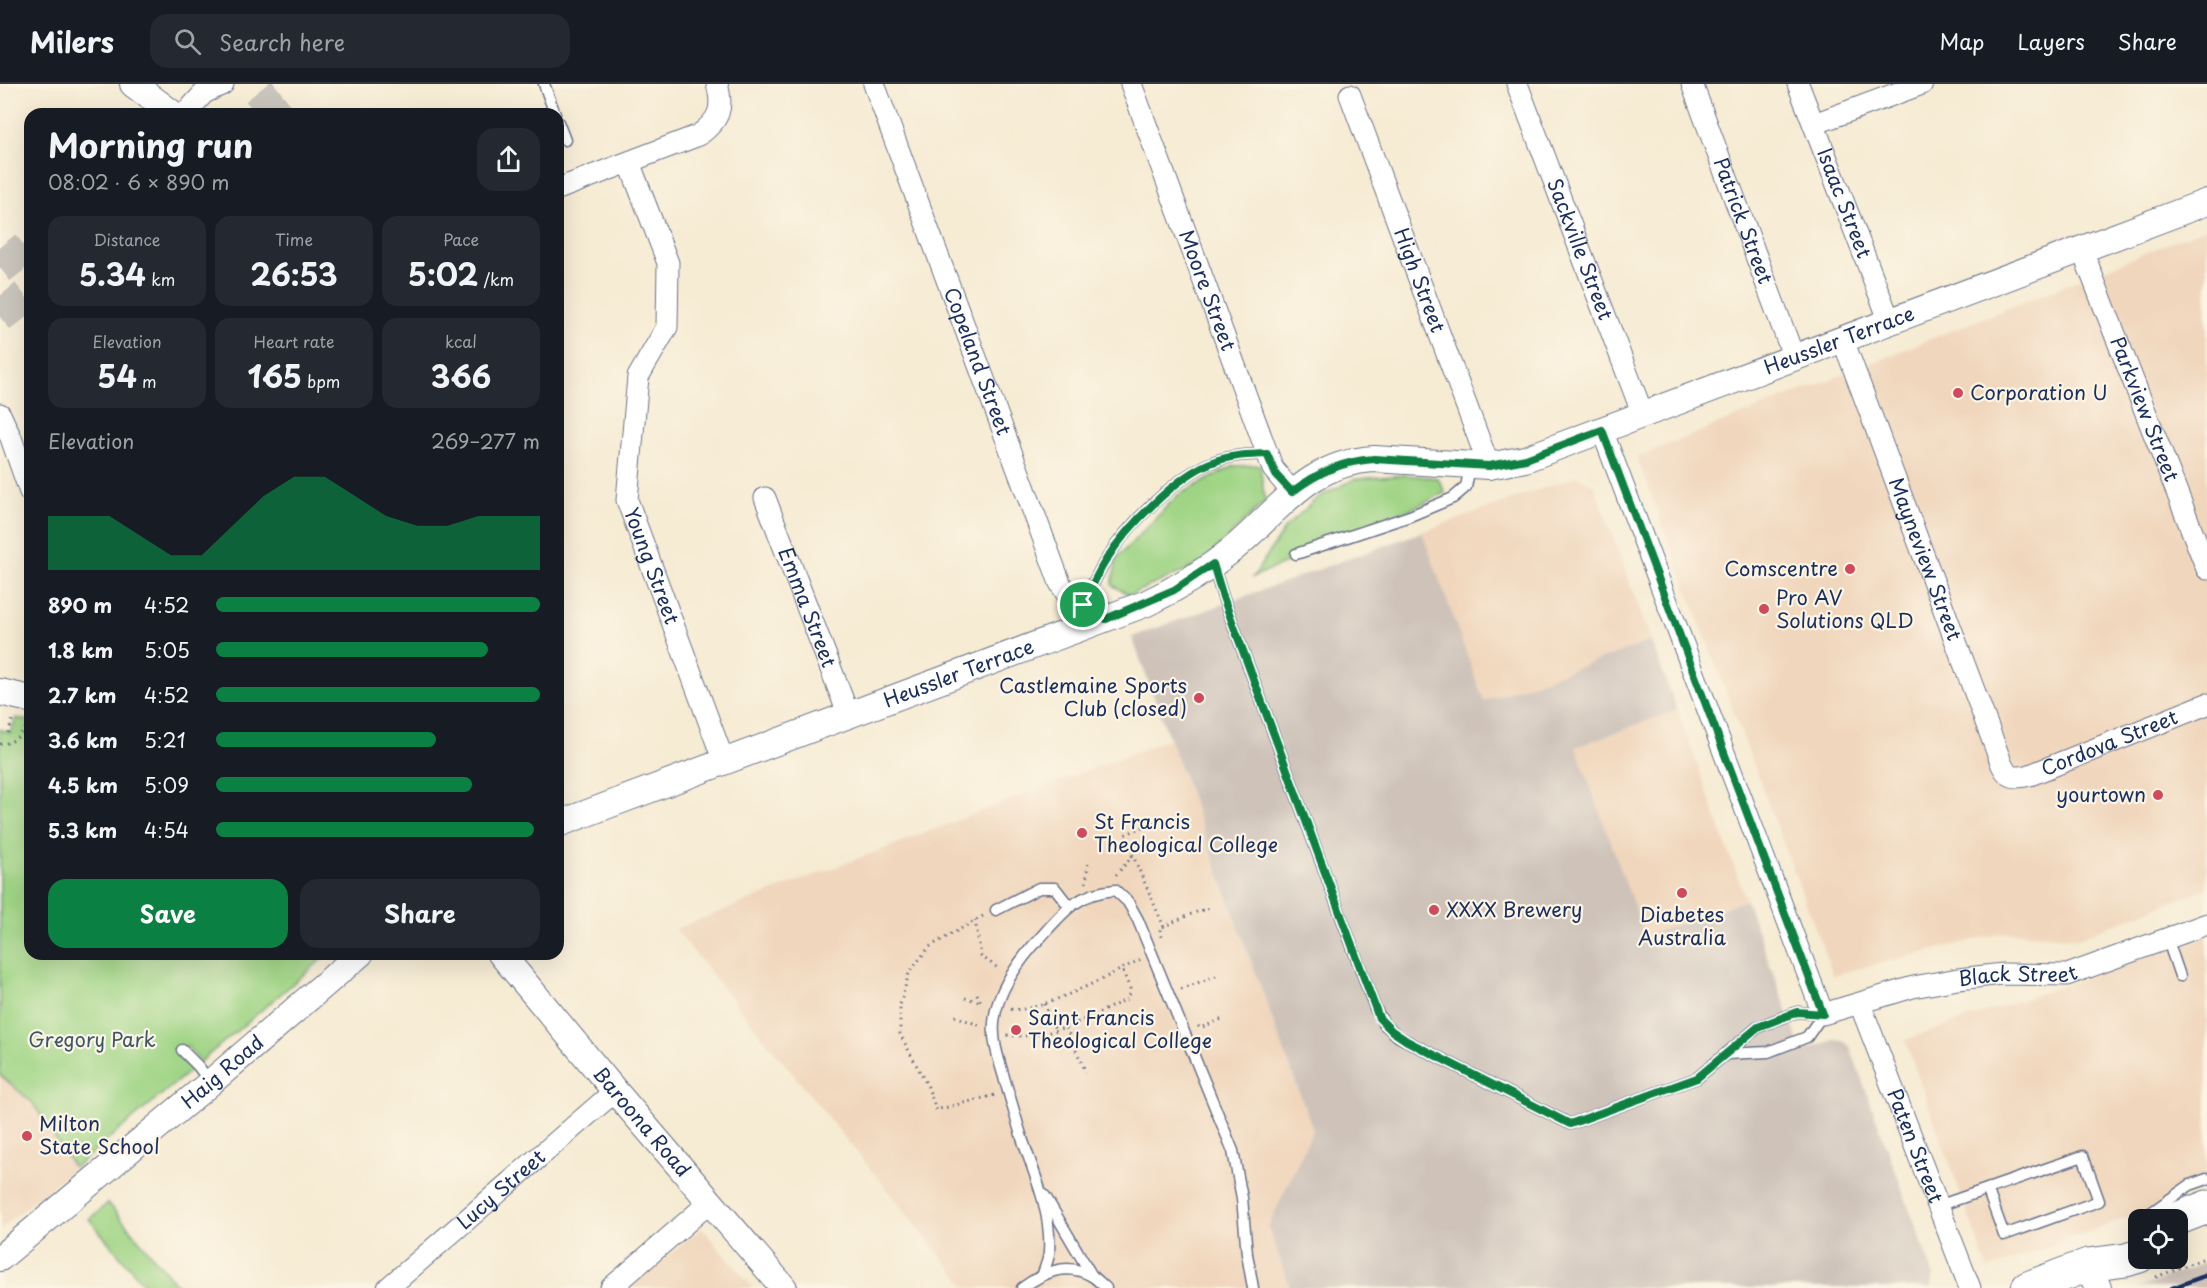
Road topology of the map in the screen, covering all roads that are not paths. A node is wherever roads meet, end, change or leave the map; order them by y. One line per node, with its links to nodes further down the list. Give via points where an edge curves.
1 (133, 84): 12 (street)
2 (223, 84): 13 (street, via 204,93)
3 (544, 84): 14 (lane)
4 (717, 84): 16 (street, via 717,118 709,127 699,135)
5 (874, 84): 34 (street, Copeland Street, via 1060,583 1068,596)
6 (1131, 84): 26 (street, Moore Street)
7 (1517, 84): 24 (street, Sackville Street)
8 (1692, 84): 22 (street, Patrick Street)
9 (1798, 84): 15 (street, Isaac Street)
10 (1922, 84): 15 (street)
11 (1350, 95): 27 (street, High Street)
12 (165, 108)
13 (190, 108)
14 (553, 108)
15 (1814, 124): 20 (street, Isaac Street)
16 (629, 162): 17 (street); 40 (street, Young Street, via 668,263 667,327 638,377 627,500)
17 (564, 187)
18 (2207, 202): 19 (street, Heussler Terrace)
19 (2082, 250): 20 (street, Heussler Terrace); 33 (street, Parkview Street)
20 (1890, 322): 21 (street, Heussler Terrace)
21 (1843, 340): 22 (street, Heussler Terrace); 41 (street, Mayneview Street, via 2002,765)
22 (1794, 358): 24 (street, Heussler Terrace)
23 (0, 414): 28 (street)
24 (1643, 415): 25 (street, Heussler Terrace)
25 (1602, 430): 27 (street, Heussler Terrace, via 1526,459); 51 (street)
26 (1267, 454): 29 (street, Moore Street, via 1276,475); 34 (lane, via 1212,462 1164,494 1112,551)
27 (1480, 466): 29 (street, Heussler Terrace, via 1358,460 1328,469); 31 (lane, via 1454,498)
28 (24, 475)
29 (1292, 492): 32 (street, Heussler Terrace)
30 (765, 498): 39 (street, Emma Street)
31 (1296, 554)
32 (1213, 564): 35 (street, Heussler Terrace, via 1174,590); 53 (lane, via 1384,1024 1407,1041 1570,1124 1697,1078)
33 (2207, 569)
34 (1083, 605): 35 (street, Copeland Street)
35 (1106, 619): 39 (street, Heussler Terrace)
36 (0, 692): 38 (street)
37 (2207, 704): 41 (street, Cordova Street, via 2030,775)
38 (22, 708)
39 (849, 716): 40 (street, Heussler Terrace)
40 (724, 762): 42 (street, Heussler Terrace)
41 (2012, 777)
42 (564, 822)
43 (1069, 906): 44 (lane, via 1055,888 1047,886); 57 (lane, via 1035,943 1008,981 994,1023 995,1045 1012,1107); 77 (lane, via 1099,892 1115,890 1128,902 1138,920 1233,1151)
44 (996, 910)
45 (2207, 924): 46 (street, Black Street)
46 (2166, 938): 49 (lane); 50 (street, Black Street, via 2067,975 2003,974 1958,979 1913,987)
47 (353, 960): 54 (street, Haig Road)
48 (506, 960): 55 (street, Baroona Road)
49 (2180, 976)
50 (1860, 1004): 51 (street, Black Street); 60 (street, Paten Street)
51 (1823, 1014): 53 (lane, via 1797,1012 1758,1027); 53 (lane, via 1807,1037 1768,1052)
52 (182, 1050): 54 (lane)
53 (1726, 1054)
54 (210, 1083): 67 (street, Haig Road)
55 (615, 1091): 59 (street, Baroona Road); 72 (street, Lucy Street)
56 (2207, 1179): 62 (lane, via 2190,1185)
57 (1040, 1188): 69 (lane, via 1049,1254); 70 (lane)
58 (1988, 1191): 58 (lane, via 2083,1156 2099,1201 2004,1235); 60 (lane)
59 (710, 1202): 73 (street); 74 (street, Baroona Road)
60 (1938, 1206): 78 (street, Paten Street)
61 (2207, 1207): 63 (main road)
62 (2156, 1209)
63 (2188, 1214)
64 (2207, 1229): 65 (main road)
65 (2188, 1236)
66 (2128, 1237): 71 (main road, via 2121,1240)
67 (0, 1258)
68 (2128, 1261): 71 (main road)
69 (1042, 1274): 70 (lane, via 1067,1268); 75 (lane)
70 (1092, 1276): 76 (lane)
71 (2093, 1277): 79 (main road)
72 (388, 1288)
73 (611, 1288)
74 (784, 1288)
75 (1022, 1288)
76 (1106, 1288)
77 (1253, 1288)
78 (1970, 1288)
79 (2028, 1288)

